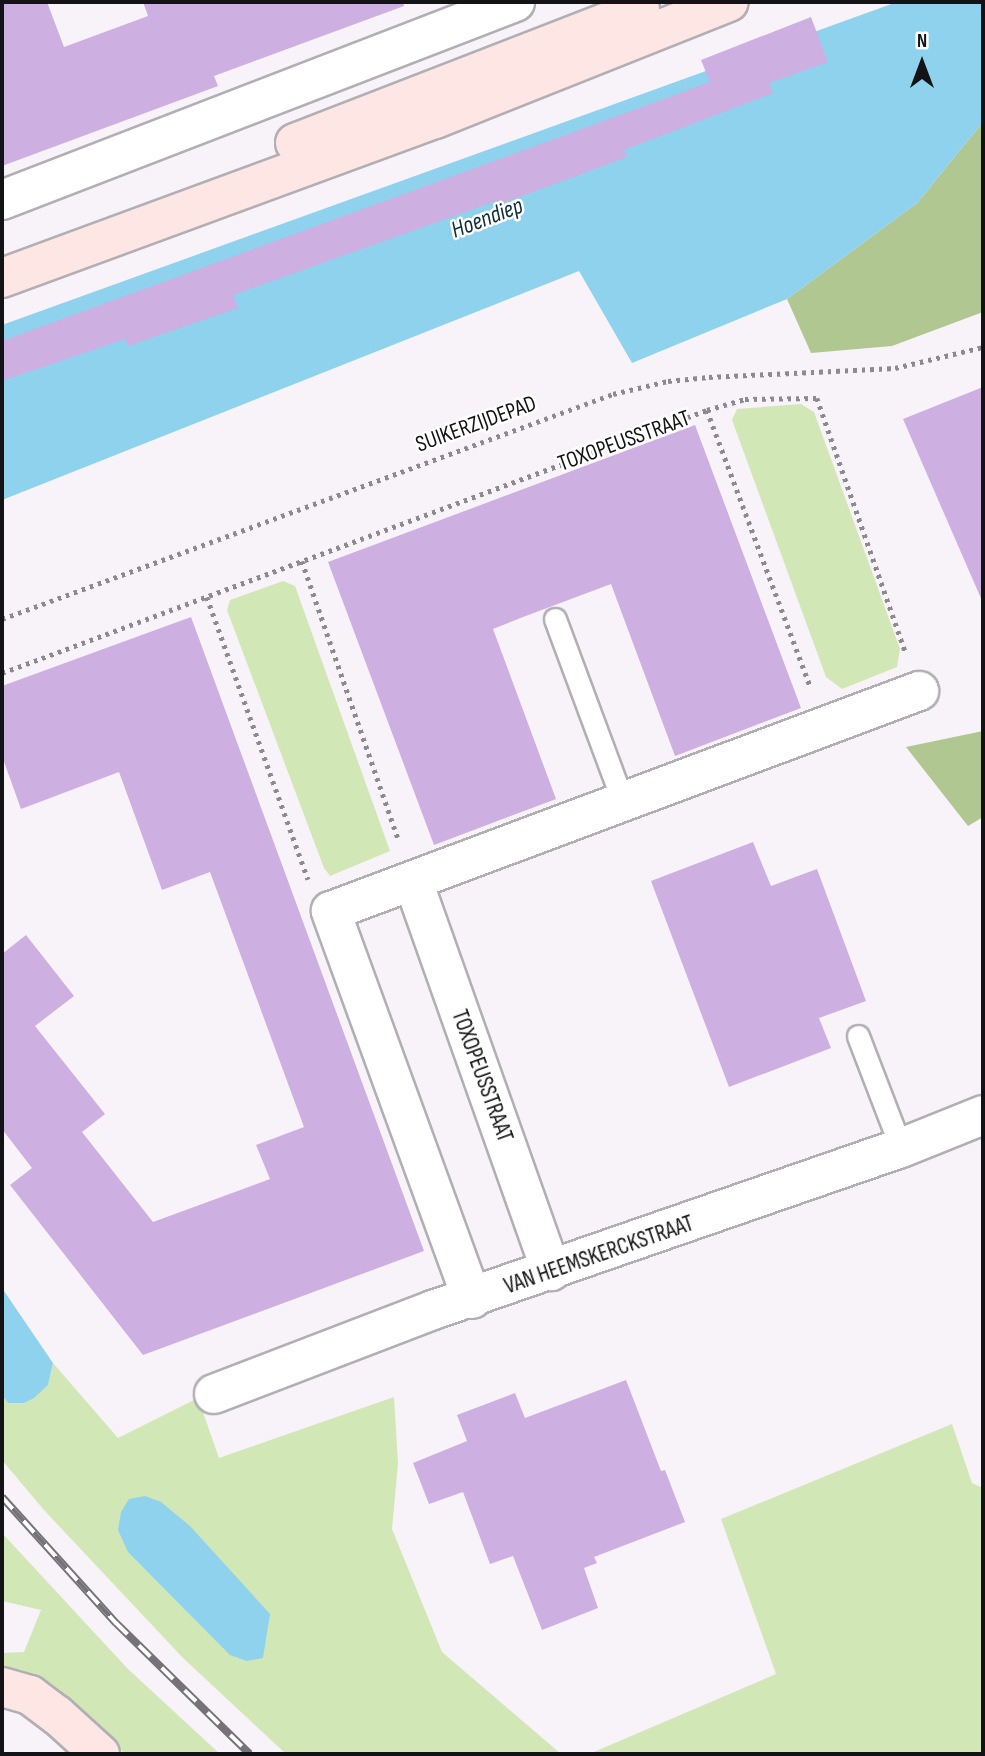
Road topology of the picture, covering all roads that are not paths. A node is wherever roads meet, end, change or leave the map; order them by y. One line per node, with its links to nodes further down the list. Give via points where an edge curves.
1 (515, 2): 4 (street)
2 (658, 2): 5 (main road)
3 (729, 2): 6 (main road, via 435,119)
4 (2, 200)
5 (2, 253)
6 (2, 278)
7 (555, 619): 9 (lane)
8 (919, 691): 9 (street)
9 (624, 802): 10 (street)
10 (413, 881): 14 (street, TOXOPEUSSTRAAT); 15 (street, via 331,911)
11 (858, 1037): 13 (lane)
12 (983, 1115): 13 (street, VAN HEEMSKERCKSTRAAT)
13 (901, 1148): 14 (street, VAN HEEMSKERCKSTRAAT)
14 (551, 1271): 15 (street, VAN HEEMSKERCKSTRAAT)
15 (472, 1299): 16 (street, VAN HEEMSKERCKSTRAAT)
16 (214, 1394)
17 (2, 1687): 18 (main road, via 30,1695)
18 (100, 1754)

